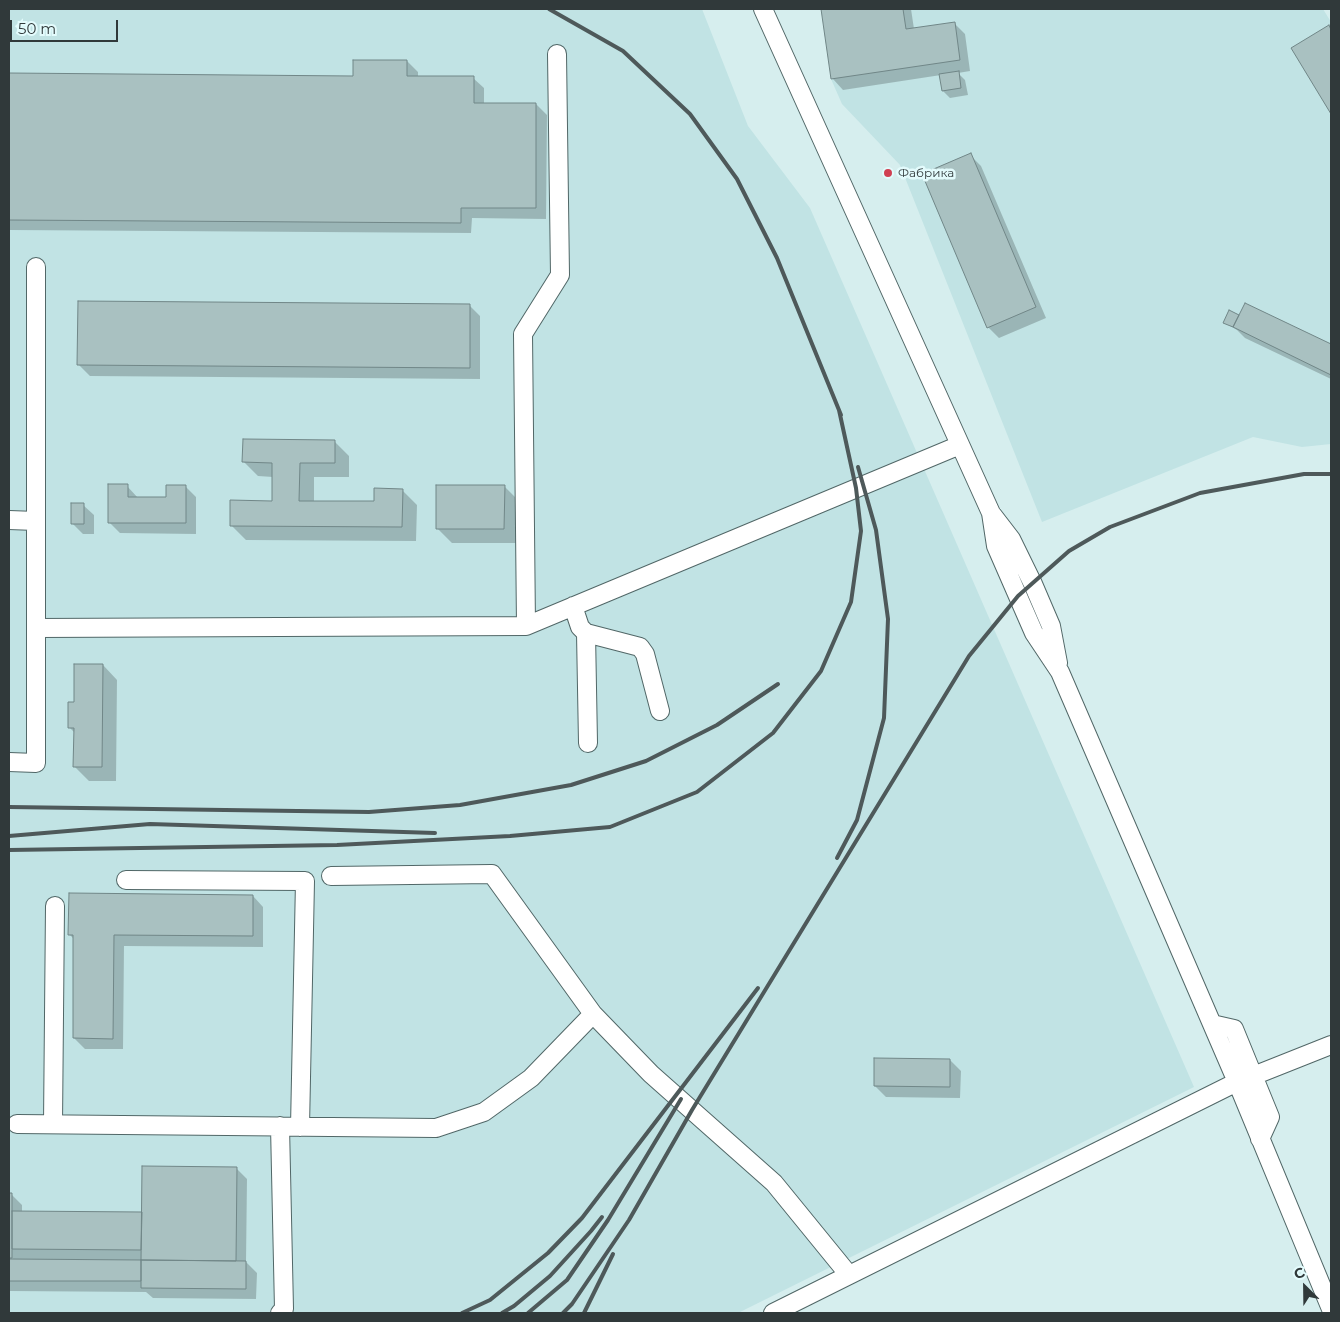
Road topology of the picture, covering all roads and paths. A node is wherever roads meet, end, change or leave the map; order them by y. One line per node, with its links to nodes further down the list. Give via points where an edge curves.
1 (763, 9): 4 (street)
2 (557, 54): 8 (street, via 560,275 523,334)
3 (36, 267): 6 (street)
4 (960, 445): 7 (street); 18 (street, via 991,513 1011,539 1033,584 1051,626 1060,672)
5 (9, 520): 6 (street)
6 (36, 521): 9 (street)
7 (573, 606): 8 (street); 10 (street, via 580,627)
8 (526, 626): 9 (street)
9 (36, 628): 13 (street, via 36,763)
10 (586, 633): 11 (street, via 640,646); 12 (street)
11 (660, 711)
12 (588, 742)
13 (9, 762)
14 (331, 876): 17 (street, via 492,874)
15 (126, 880): 25 (street, via 306,881)
16 (55, 906): 23 (street)
17 (593, 1014): 25 (street, via 531,1078 484,1112 436,1128); 27 (street, via 651,1074 774,1183)
18 (1212, 1024): 20 (street, via 1234,1029); 21 (street)
19 (1331, 1045): 20 (street)
20 (1253, 1076): 26 (street, via 1270,1117)
21 (1237, 1082): 26 (street); 27 (street)
22 (17, 1124): 23 (street)
23 (53, 1124): 24 (street)
24 (280, 1126): 25 (street); 29 (street, via 284,1309)
25 (300, 1126)
26 (1260, 1138): 28 (street)
27 (849, 1275): 30 (street)
28 (1331, 1309)
29 (280, 1313)
30 (773, 1313)

